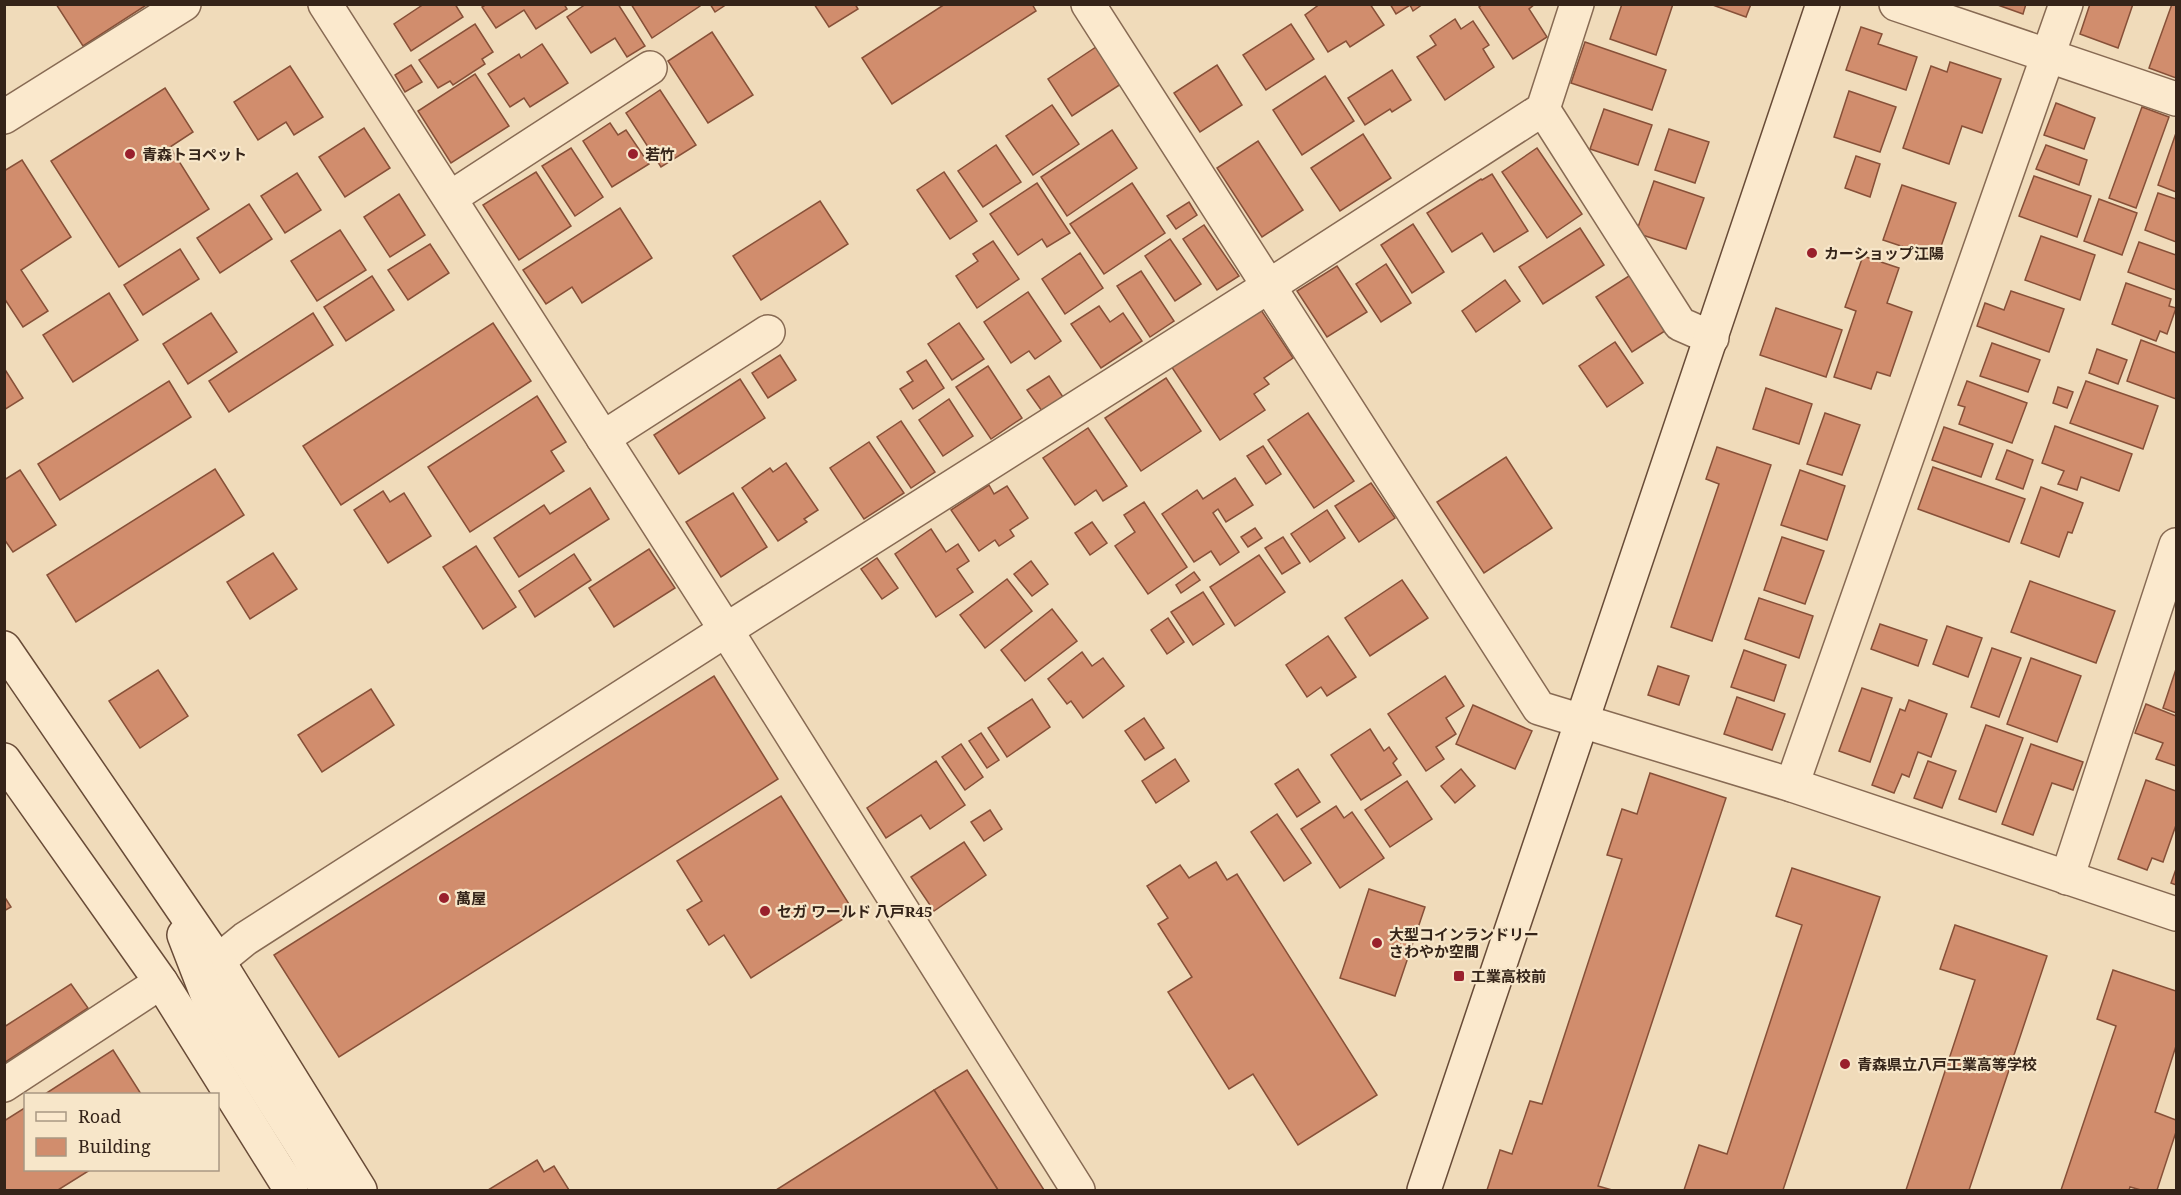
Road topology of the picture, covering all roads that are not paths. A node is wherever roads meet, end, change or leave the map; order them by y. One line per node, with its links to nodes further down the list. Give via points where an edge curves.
1 (184, 4): 12 (street)
2 (326, 4): 13 (street)
3 (1088, 4): 14 (street)
4 (1577, 4): 11 (street)
5 (1823, 4): 16 (street)
6 (1896, 4): 8 (street)
7 (2066, 4): 8 (street)
8 (2049, 56): 10 (street); 23 (street)
9 (650, 68): 13 (street)
10 (2176, 99)
11 (1543, 109): 14 (street); 16 (street, via 1680,324)
12 (4, 117)
13 (450, 198): 17 (street)
14 (1269, 286): 19 (street); 21 (street, via 1539,708)
15 (768, 332): 17 (street)
16 (1712, 338): 21 (street)
17 (603, 438): 19 (street)
18 (2176, 545): 25 (street)
19 (726, 630): 27 (street, via 245,939); 35 (street)
20 (4, 648): 24 (street)
21 (1581, 720): 23 (street); 36 (street)
22 (4, 759): 28 (street)
23 (1792, 785): 25 (street)
24 (157, 870): 27 (street); 33 (street, via 208,997)
25 (2067, 878): 26 (street)
26 (2176, 914)
27 (218, 962): 34 (street)
28 (161, 982): 29 (street); 30 (street)
29 (4, 1084)
30 (267, 1154): 31 (street); 32 (street)
31 (279, 1191)
32 (291, 1191)
33 (327, 1191)
34 (360, 1191)
35 (1078, 1191)
36 (1424, 1191)

